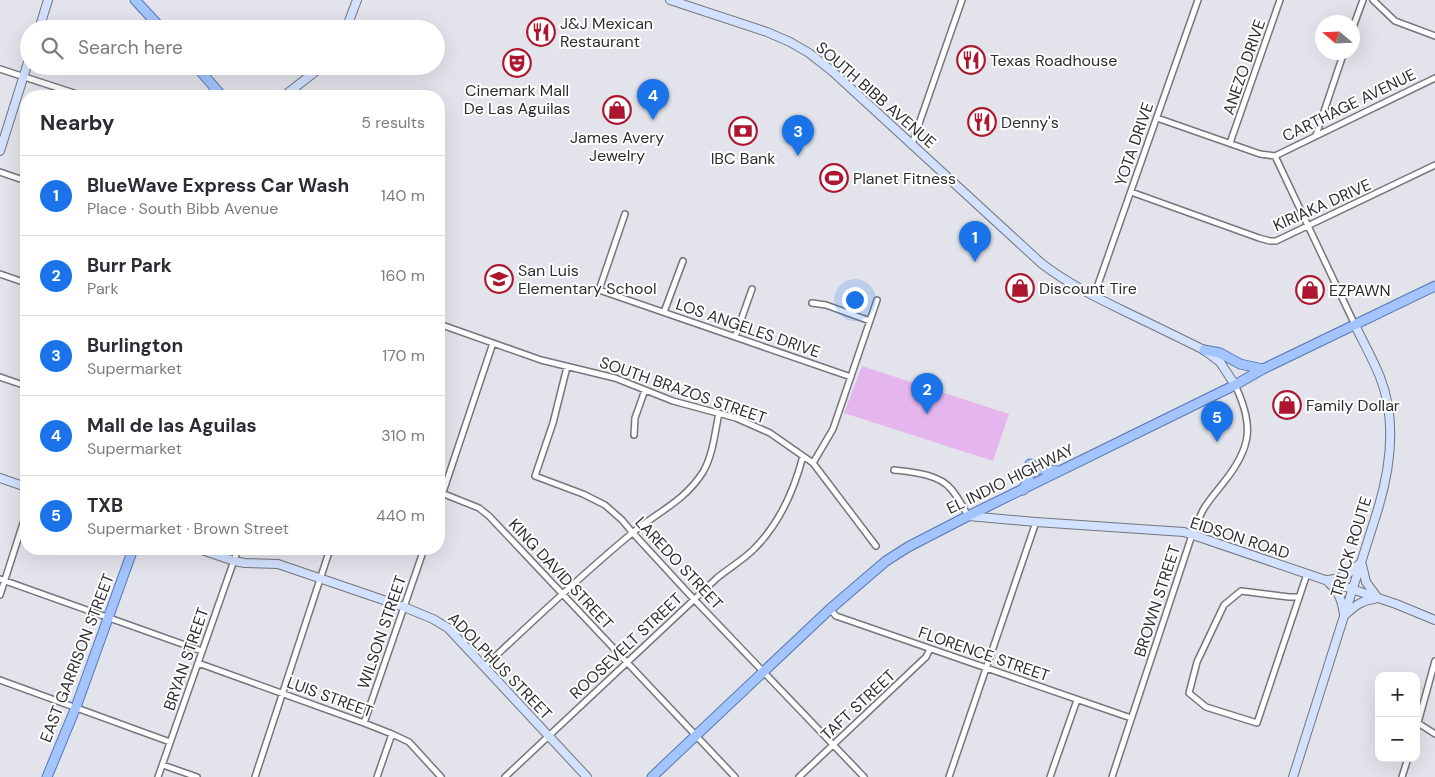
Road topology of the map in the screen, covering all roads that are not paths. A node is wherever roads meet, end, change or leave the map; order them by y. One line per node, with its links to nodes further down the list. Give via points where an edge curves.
1 (48, 0): 11 (street)
2 (135, 0): 12 (main road)
3 (357, 0): 13 (street)
4 (670, 0): 27 (street, SOUTH BIBB AVENUE, via 767,32 809,53)
5 (962, 0): 27 (street)
6 (1198, 0): 24 (street, YOTA DRIVE)
7 (1280, 0): 26 (street, ANEZO DRIVE)
8 (1363, 0): 10 (street)
9 (1373, 0): 14 (street, via 1395,21)
10 (1358, 15)
11 (42, 20)
12 (154, 20)
13 (349, 20)
14 (1435, 36)
15 (1341, 60): 25 (street)
16 (0, 69): 19 (street)
17 (204, 75): 22 (main road)
18 (311, 75): 23 (street)
19 (23, 76): 21 (street); 28 (street)
20 (1435, 78): 25 (street, CARTHAGE AVENUE)
21 (65, 90)
22 (218, 90)
23 (292, 90)
24 (1157, 118): 26 (street); 33 (street, YOTA DRIVE)
25 (1316, 135): 29 (street, CARTHAGE AVENUE)
26 (1230, 143): 29 (street)
27 (912, 144): 41 (street, SOUTH BIBB AVENUE, via 1041,263)
28 (0, 151)
29 (1275, 156): 35 (street)
30 (1435, 166): 35 (street, KIRIAKA DRIVE)
31 (0, 172): 32 (street)
32 (20, 179)
33 (1131, 192): 35 (street, KIRIAKA DRIVE, via 1270,241); 41 (street, YOTA DRIVE)
34 (625, 214): 44 (street, LOS ANGELES DRIVE, via 599,290)
35 (1308, 226): 46 (street)
36 (683, 262): 44 (street)
37 (0, 274): 38 (street)
38 (20, 281)
39 (1435, 286): 46 (main road, EL INDIO HIGHWAY)
40 (752, 289): 48 (street)
41 (1094, 296): 50 (street, SOUTH BIBB AVENUE)
42 (877, 300): 45 (street)
43 (812, 303): 45 (street)
44 (664, 312): 48 (street, LOS ANGELES DRIVE)
45 (870, 321): 54 (street)
46 (1355, 325): 52 (main road, EL INDIO HIGHWAY); 81 (street, TRUCK ROUTE, via 1380,376 1389,410 1390,433 1386,480)
47 (445, 326): 49 (street, SOUTH BRAZOS STREET)
48 (735, 337): 54 (street, LOS ANGELES DRIVE)
49 (493, 343): 51 (street, SOUTH BRAZOS STREET); 65 (street)
50 (1204, 350): 52 (main road); 56 (street, SOUTH BIBB AVENUE, via 1220,362)
51 (567, 367): 57 (street, SOUTH BRAZOS STREET, via 615,378); 72 (street, LAREDO STREET, via 553,423 534,476 605,505)
52 (1263, 369): 56 (main road, EL INDIO HIGHWAY)
53 (0, 377): 55 (street)
54 (851, 377): 61 (street, via 833,429)
55 (20, 384)
56 (1235, 384): 63 (main road, EL INDIO HIGHWAY); 73 (street, BROWN STREET, via 1247,416 1245,447 1232,471 1204,508)
57 (645, 390): 58 (street, SOUTH BRAZOS STREET); 59 (street, via 635,418)
58 (719, 413): 60 (street, SOUTH BRAZOS STREET, via 770,433); 72 (street, via 712,450 703,471 685,494)
59 (634, 435)
60 (803, 456): 61 (street, SOUTH BRAZOS STREET); 91 (street, ROOSEVELT STREET, via 791,495 774,525 754,550)
61 (813, 464): 74 (street, SOUTH BRAZOS STREET)
62 (894, 470): 69 (street, via 932,476 950,487)
63 (1060, 472): 67 (main road, EL INDIO HIGHWAY); 67 (main road, via 1030,464 1029,477)
64 (0, 478): 66 (street)
65 (445, 481)
66 (20, 485)
67 (1022, 490): 69 (main road, EL INDIO HIGHWAY)
68 (445, 494): 87 (street, KING DAVID STREET, via 484,512)
69 (968, 516): 70 (street, EIDSON ROAD); 93 (main road, EL INDIO HIGHWAY, via 886,561)
70 (1036, 522): 73 (street, EIDSON ROAD); 103 (street)
71 (20, 530): 84 (street)
72 (632, 532): 87 (street); 91 (street, LAREDO STREET)
73 (1192, 535): 82 (street, EIDSON ROAD); 110 (street, BROWN STREET)
74 (876, 546)
75 (132, 555): 95 (main road, EAST GARRISON STREET)
76 (216, 555): 80 (street, ADOLPHUS STREET)
77 (236, 555): 80 (street, BRYAN STREET)
78 (328, 555): 83 (street)
79 (422, 555): 92 (street, WILSON STREET)
80 (234, 561): 83 (street, ADOLPHUS STREET, via 278,564); 98 (street, BRYAN STREET)
81 (1361, 562): 85 (street, via 1346,576); 86 (street, TRUCK ROUTE); 90 (street, via 1366,582)
82 (1307, 574): 85 (street, EIDSON ROAD); 89 (street)
83 (320, 578): 92 (street, ADOLPHUS STREET); 106 (street)
84 (2, 580): 88 (street); 95 (street)
85 (1325, 580): 86 (street, EIDSON ROAD); 94 (street, via 1339,595)
86 (1352, 590): 90 (street, EIDSON ROAD); 94 (street, TRUCK ROUTE)
87 (562, 594): 100 (street, KING DAVID STREET); 102 (street)
88 (0, 595)
89 (1299, 597): 89 (street, via 1241,591 1224,605 1197,662 1189,693 1206,707 1257,723)
90 (1378, 598): 94 (street, via 1358,604); 96 (street, EIDSON ROAD)
91 (694, 599): 100 (street, ROOSEVELT STREET); 104 (street, LAREDO STREET)
92 (404, 607): 102 (street, ADOLPHUS STREET, via 448,628); 111 (street, WILSON STREET)
93 (830, 610): 97 (street, FLORENCE STREET, via 836,616); 104 (main road, EL INDIO HIGHWAY)
94 (1344, 616): 136 (street, TRUCK ROUTE)
95 (109, 618): 98 (street); 108 (main road, EAST GARRISON STREET)
96 (1435, 620)
97 (930, 648): 103 (street, FLORENCE STREET); 118 (street, TAFT STREET, via 926,657)
98 (202, 651): 101 (street, BRYAN STREET)
99 (1435, 661): 109 (street)
100 (627, 662): 115 (street, ROOSEVELT STREET); 116 (street, KING DAVID STREET)
101 (198, 663): 106 (street, LUIS STREET); 117 (street, BRYAN STREET)
102 (484, 668): 115 (street, ADOLPHUS STREET)
103 (986, 668): 107 (street, FLORENCE STREET); 133 (street)
104 (764, 672): 116 (main road, EL INDIO HIGHWAY); 118 (street, LAREDO STREET)
105 (0, 680): 108 (street)
106 (282, 693): 111 (street, LUIS STREET); 124 (street)
107 (1077, 700): 110 (street, FLORENCE STREET); 134 (street)
108 (76, 707): 117 (street); 121 (main road, EAST GARRISON STREET)
109 (1420, 717)
110 (1131, 718): 135 (street, BROWN STREET)
111 (364, 723): 113 (street, LUIS STREET)
112 (1420, 724): 114 (street)
113 (392, 734): 125 (street); 126 (street, LUIS STREET, via 409,742)
114 (1435, 734)
115 (548, 736): 127 (street, ROOSEVELT STREET); 128 (street, ADOLPHUS STREET)
116 (696, 736): 129 (main road, EL INDIO HIGHWAY); 130 (street, KING DAVID STREET)
117 (170, 742): 120 (street, BRYAN STREET)
118 (834, 744): 131 (street, TAFT STREET); 132 (street, LAREDO STREET)
119 (1407, 762): 137 (street)
120 (163, 765): 122 (street, BRYAN STREET); 123 (street)
121 (47, 777)
122 (158, 777)
123 (197, 777)
124 (255, 777)
125 (377, 777)
126 (441, 777)
127 (506, 777)
128 (587, 777)
129 (652, 777)
130 (735, 777)
131 (799, 777)
132 (864, 777)
133 (949, 777)
134 (1050, 777)
135 (1112, 777)
136 (1293, 777)
137 (1402, 777)

